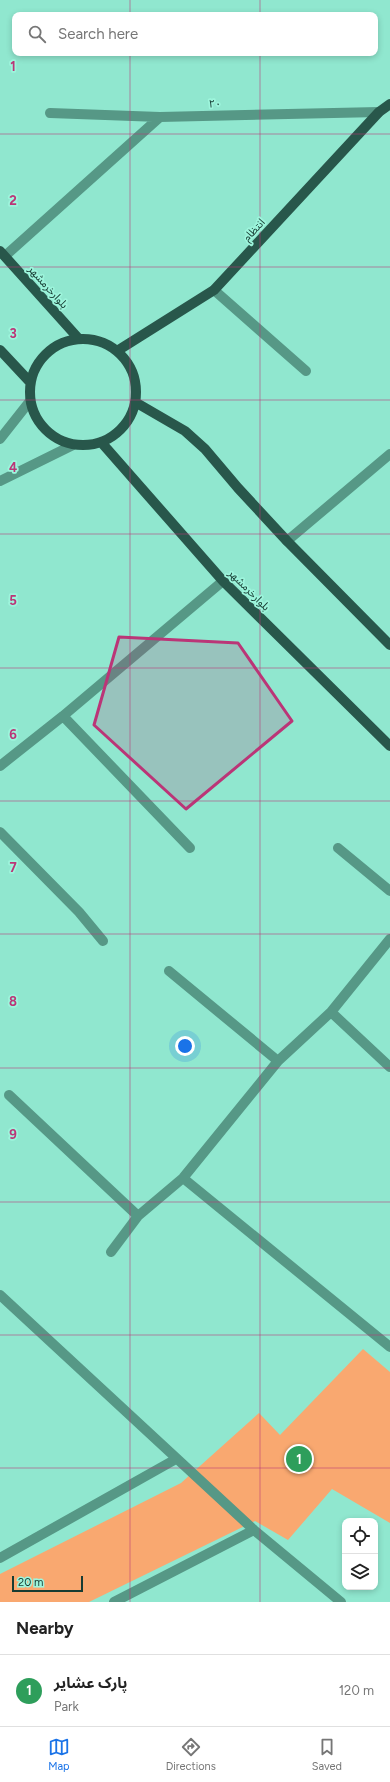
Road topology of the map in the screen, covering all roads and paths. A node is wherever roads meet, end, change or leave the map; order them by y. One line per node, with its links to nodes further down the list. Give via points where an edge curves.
1 (390, 104): 2 (main road, انتظام)
2 (379, 112): 4 (street, ۲۰); 6 (main road, انتظام)
3 (50, 113): 4 (street, ۲۰)
4 (160, 117): 5 (street)
5 (3, 254): 7 (main road, بلوارخرمشهر)
6 (214, 290): 9 (main road, انتظام); 10 (street)
7 (78, 339): 9 (main road, via 99,342); 11 (main road, via 52,348 34,369)
8 (0, 350): 11 (main road)
9 (117, 351): 13 (main road, via 133,374)
10 (306, 371)
11 (30, 382): 12 (main road)
12 (30, 401): 14 (street); 16 (main road, via 38,422 60,440)
13 (135, 402): 15 (main road, via 131,415 123,427); 19 (main road, via 184,431 205,449)
14 (0, 439)
15 (101, 442): 16 (main road); 20 (main road, بلوارخرمشهر)
16 (73, 445): 18 (street)
17 (390, 454): 19 (street)
18 (0, 480)
19 (287, 541): 21 (main road)
20 (223, 581): 22 (street); 23 (main road, بلوارخرمشهر)
21 (390, 645)
22 (63, 716): 24 (street); 26 (street)
23 (390, 746)
24 (0, 766)
25 (0, 832): 30 (street, via 79,912)
26 (190, 848)
27 (338, 848): 28 (street)
28 (390, 891)
29 (390, 939): 32 (street)
30 (103, 941)
31 (169, 971): 33 (street)
32 (331, 1012): 33 (street); 34 (street)
33 (278, 1062): 36 (street)
34 (390, 1067)
35 (9, 1095): 37 (street)
36 (183, 1178): 37 (street); 40 (street)
37 (138, 1216): 38 (street)
38 (111, 1252)
39 (0, 1295): 41 (street)
40 (390, 1347)
41 (176, 1459): 42 (street); 43 (street)
42 (254, 1530): 44 (street); 45 (street)
43 (0, 1558)
44 (114, 1602)
45 (342, 1602)

